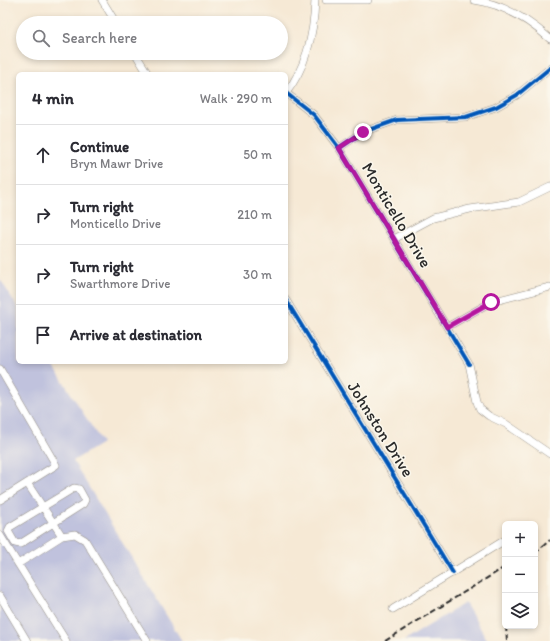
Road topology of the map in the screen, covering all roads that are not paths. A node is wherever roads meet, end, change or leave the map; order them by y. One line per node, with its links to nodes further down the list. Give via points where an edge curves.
1 (102, 0): 8 (street)
2 (315, 0): 13 (street, via 315,19 308,51 295,82)
3 (326, 0): 4 (street)
4 (368, 0)
5 (474, 0): 7 (street)
6 (506, 0): 7 (street)
7 (503, 8): 9 (street, via 528,21)
8 (112, 16)
9 (550, 39)
10 (139, 60): 12 (street)
11 (550, 68): 15 (street, via 496,107 466,117 397,120 363,132)
12 (147, 72)
13 (288, 91)
14 (288, 94): 15 (street, Monticello Drive, via 314,114)
15 (339, 148): 17 (street, Monticello Drive)
16 (550, 187): 17 (street, via 519,202 470,209 433,218)
17 (394, 239): 20 (street, Monticello Drive)
18 (550, 287): 20 (street, via 491,302)
19 (288, 303): 33 (street, Johnston Drive)
20 (447, 327): 22 (street, Monticello Drive, via 469,364 480,409)
21 (0, 369): 23 (street, via 56,465)
22 (550, 454)
23 (28, 483): 24 (street); 25 (street)
24 (0, 500)
25 (43, 507): 26 (street); 26 (street, via 74,488 79,490 85,503); 26 (street, via 10,527 8,531 15,543 20,544)
26 (54, 523): 28 (street)
27 (0, 535): 30 (street)
28 (62, 536): 32 (street); 38 (street, via 75,534 85,540)
29 (502, 542): 33 (street)
30 (7, 547): 31 (street); 32 (street)
31 (0, 551)
32 (18, 564): 37 (street)
33 (453, 573): 35 (street)
34 (0, 596): 36 (street)
35 (393, 609)
36 (27, 641)
37 (66, 641)
38 (147, 641)

